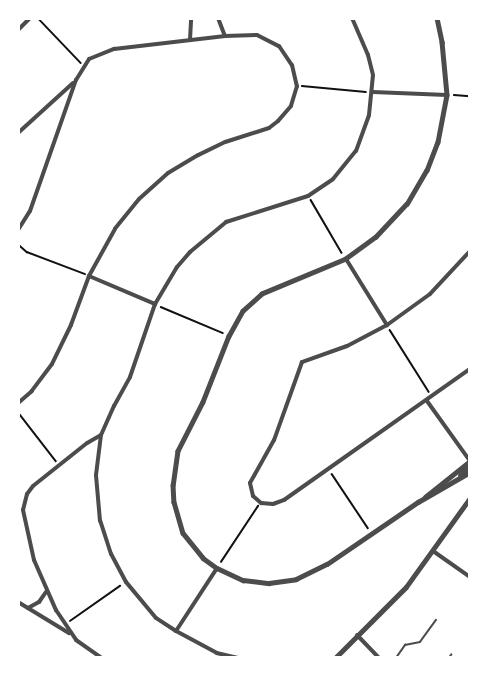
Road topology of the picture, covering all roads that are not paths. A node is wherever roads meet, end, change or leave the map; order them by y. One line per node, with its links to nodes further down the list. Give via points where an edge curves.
1 (30, 18): 6 (street)
2 (191, 18): 8 (street)
3 (218, 18): 7 (street)
4 (352, 18): 10 (street, via 368,55)
5 (437, 18): 11 (street)
6 (18, 30)
7 (225, 36): 8 (street); 16 (street, via 257,35 279,46 292,65 297,86 291,106 269,128 216,146 150,188 115,229)
8 (190, 40): 9 (street, via 114,48 89,59)
9 (76, 80): 12 (street); 13 (street, via 30,211)
10 (373, 92): 11 (street); 17 (street, via 363,137 333,179 308,196 226,222 177,267)
11 (447, 95): 15 (street, via 438,142 407,204 376,237)
12 (18, 133)
13 (18, 230)
14 (470, 251): 18 (street, via 430,294)
15 (346, 259): 18 (street); 29 (street, via 262,294 243,312 178,451 173,484 183,533)
16 (89, 276): 17 (street); 21 (street, via 52,364)
17 (155, 304): 22 (street, via 130,377)
18 (387, 325): 20 (street, via 348,346 302,362 274,440 250,483 253,496 261,503 284,500)
19 (470, 369): 20 (street)
20 (427, 401): 23 (street)
21 (18, 403)
22 (101, 435): 31 (street, via 33,486 24,502 29,543); 35 (street, via 96,475 100,521 111,554 126,582 156,618)
23 (470, 462): 25 (street); 27 (street)
24 (470, 471): 25 (street)
25 (450, 485): 27 (street)
26 (470, 498): 28 (street)
27 (418, 502): 29 (street, via 327,564 296,579 269,583 243,580)
28 (433, 551): 30 (street); 37 (street, via 395,599)
29 (217, 568): 35 (street)
30 (470, 578)
31 (47, 591): 33 (street); 36 (street)
32 (18, 602): 33 (street)
33 (28, 608): 36 (street)
34 (436, 620): 43 (lane, via 420,642 405,645)
35 (176, 631): 40 (street, via 217,653)
36 (70, 633): 39 (street)
37 (356, 635): 41 (street); 42 (street)
38 (451, 655): 44 (lane)
39 (102, 658)
40 (238, 658)
41 (334, 658)
42 (379, 658)
43 (396, 658)
44 (449, 658)

